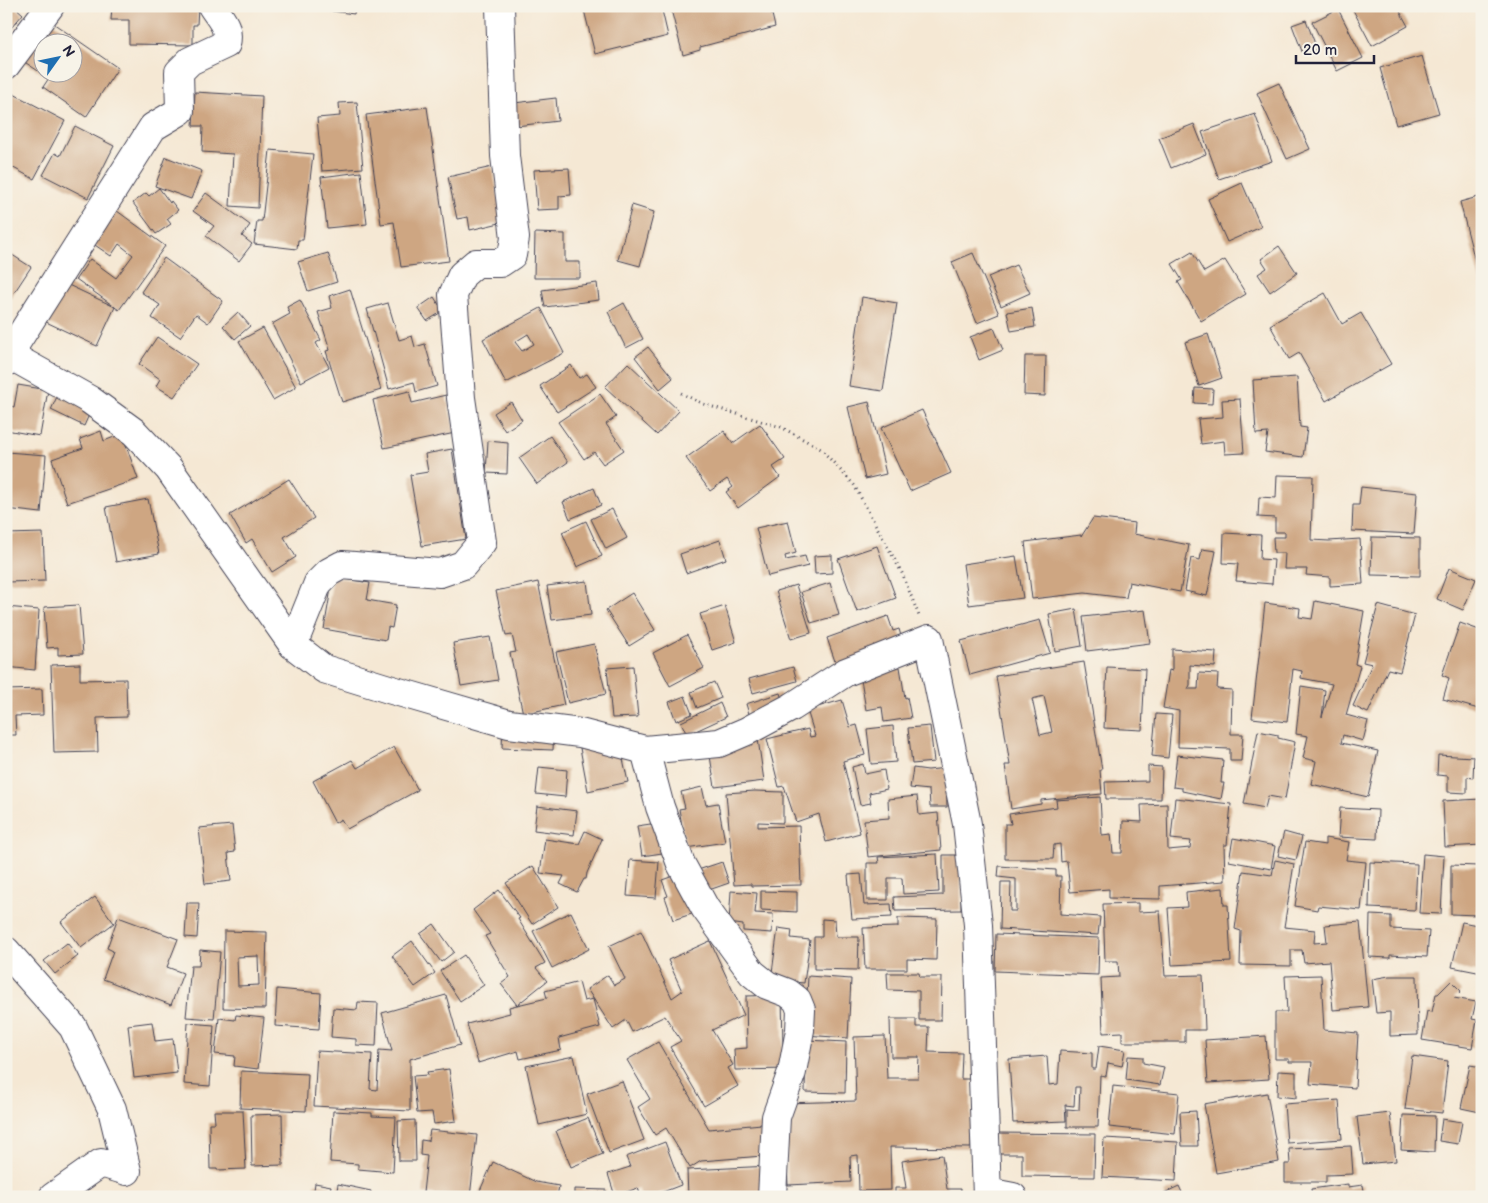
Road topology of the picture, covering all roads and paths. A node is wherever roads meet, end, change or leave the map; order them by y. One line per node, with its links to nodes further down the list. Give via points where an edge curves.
1 (50, 6): 4 (street)
2 (212, 6): 5 (street, via 226,26 226,44 190,61 179,72 180,111 153,127)
3 (500, 6): 8 (street, via 506,156 515,238 512,255 500,263 476,264 462,275 454,295 461,398 482,542 463,565 440,573 342,565 329,572 318,583)
4 (6, 64)
5 (7, 356): 8 (street, via 90,400 134,432 169,469)
6 (681, 393): 7 (path, via 703,404 781,427 821,448 854,485 902,573)
7 (929, 639): 9 (street, via 846,672 747,732 718,743); 11 (street, via 967,824 978,925 982,1073)
8 (293, 645): 9 (street, via 324,668 392,690 509,724 580,733)
9 (645, 750): 13 (street, via 680,864 705,908 752,973 767,985 788,993 797,1000 801,1010 792,1072 776,1117)
10 (6, 951): 12 (street, via 73,1027 112,1109 127,1171 101,1163)
11 (996, 1195)
12 (53, 1197)
13 (772, 1197)

